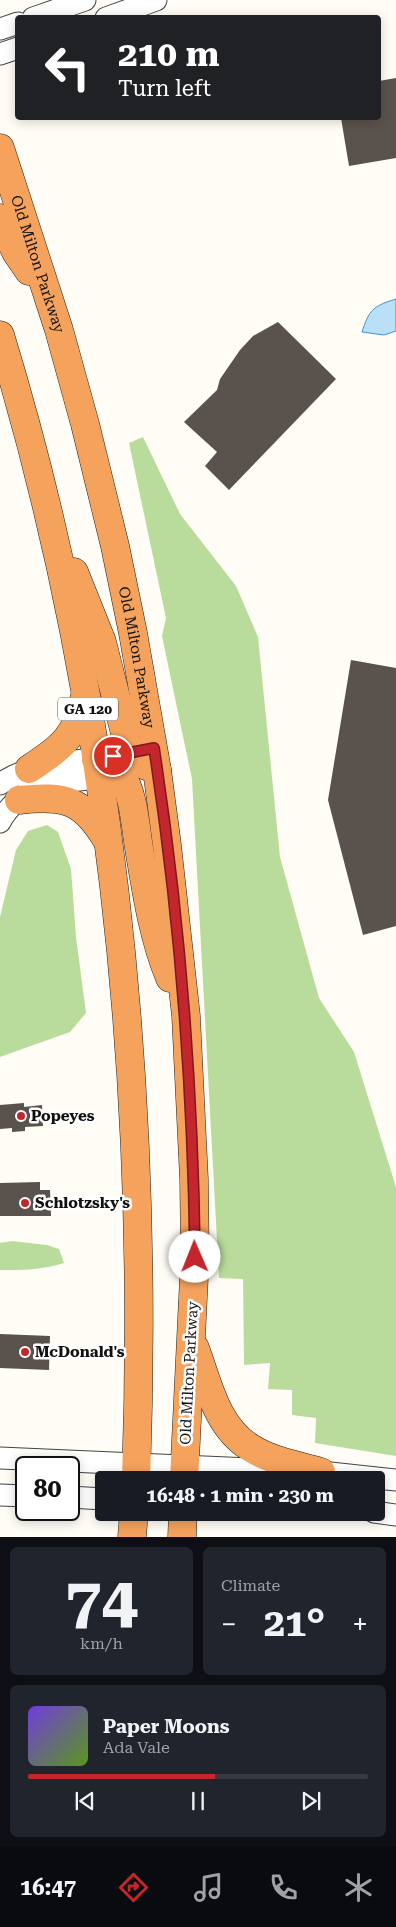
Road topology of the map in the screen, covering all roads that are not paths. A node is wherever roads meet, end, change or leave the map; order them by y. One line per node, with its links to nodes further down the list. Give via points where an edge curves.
1 (85, 0): 3 (street)
2 (156, 0): 4 (street)
3 (42, 15)
4 (114, 15)
5 (15, 24): 6 (street)
6 (0, 29)
7 (15, 49): 8 (street)
8 (0, 54)
9 (0, 148): 11 (highway, Old Milton Parkway / GA 120)
10 (0, 218): 11 (highway, via 16,252)
11 (50, 301): 15 (highway, Old Milton Parkway / GA 120, via 85,424 134,633)
12 (0, 336): 13 (highway, Old Milton Parkway / GA 120)
13 (53, 539): 14 (highway, Old Milton Parkway / GA 120); 15 (highway, via 78,577 102,642)
14 (86, 692): 15 (highway, Old Milton Parkway / GA 120); 16 (highway, via 72,734)
15 (127, 764): 16 (street); 17 (street, via 35,789); 19 (highway, Old Milton Parkway / GA 120); 20 (highway, via 146,890 164,965); 20 (highway, Old Milton Parkway / GA 120, via 168,854)
16 (29, 769): 17 (street, via 8,778)
17 (10, 792): 18 (street); 19 (highway, via 55,798 78,806 90,815)
18 (0, 822)
19 (108, 842): 24 (highway, Old Milton Parkway / GA 120, via 127,1005 136,1158)
20 (186, 1016): 21 (highway, Old Milton Parkway / GA 120, via 195,1257)
21 (190, 1334): 25 (highway, Old Milton Parkway / GA 120); 26 (highway, via 214,1402 234,1436 268,1456)
22 (0, 1458): 23 (street)
23 (126, 1471)
24 (136, 1471)
25 (185, 1471)
26 (317, 1471)
27 (0, 1495): 28 (street)
28 (15, 1496)
29 (80, 1498): 30 (street)
30 (95, 1498)
31 (133, 1521): 33 (highway)
32 (182, 1521): 34 (highway)
33 (132, 1537)
34 (182, 1537)

